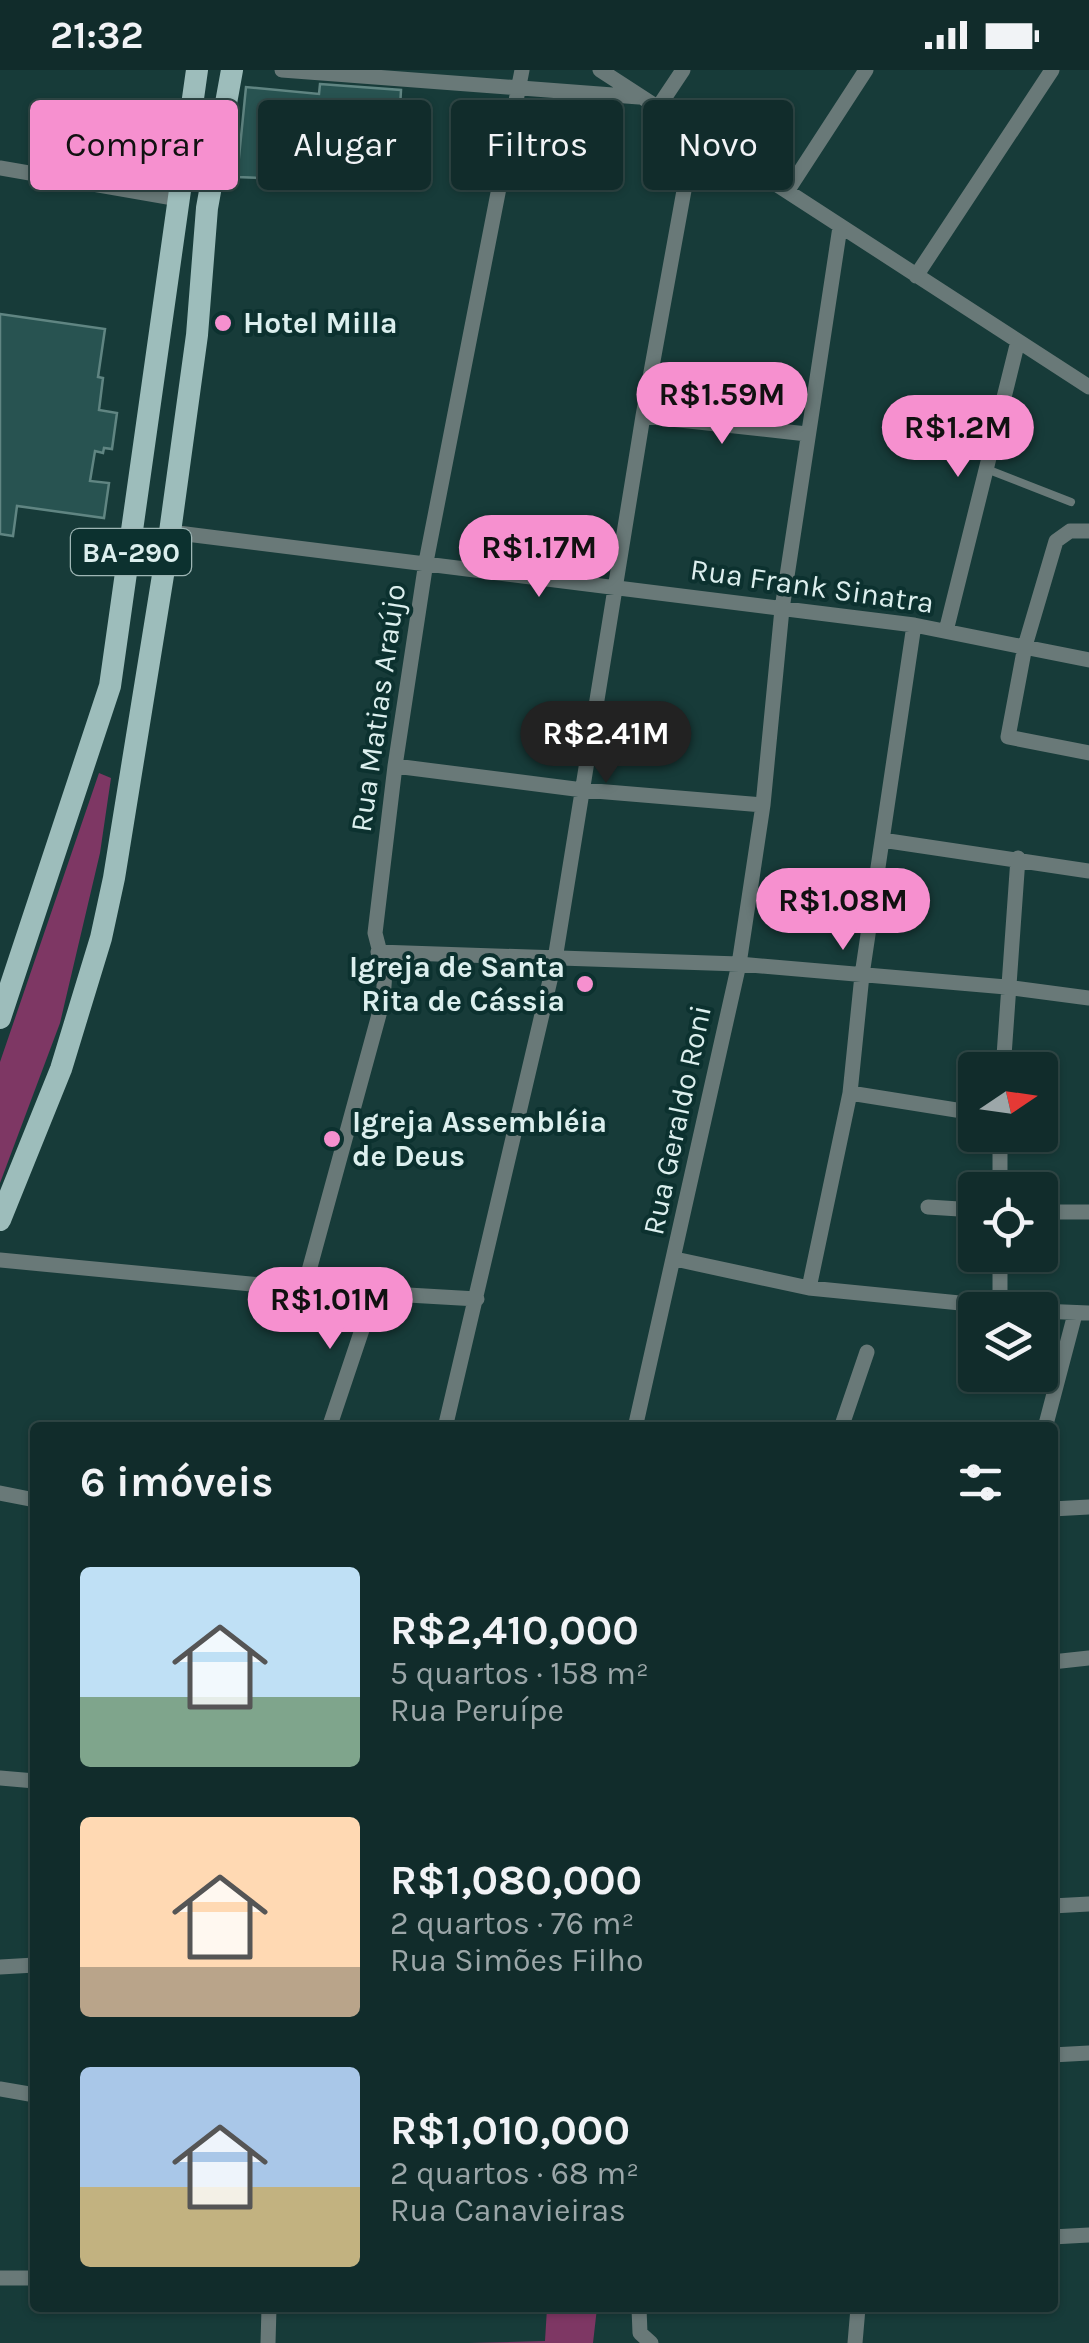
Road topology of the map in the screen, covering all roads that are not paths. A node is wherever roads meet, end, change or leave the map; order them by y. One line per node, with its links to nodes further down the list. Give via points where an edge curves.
1 (197, 70): 17 (main road, BA-290)
2 (232, 70): 23 (main road, BA-290, via 207,208)
3 (282, 70): 9 (street)
4 (522, 70): 9 (street, Rua Matias Araújo)
5 (600, 70): 10 (street)
6 (683, 70): 12 (street)
7 (866, 70): 14 (street)
8 (1052, 70): 19 (street)
9 (517, 88): 10 (street); 30 (street, Rua Matias Araújo)
10 (643, 97): 11 (street)
11 (648, 100)
12 (663, 100)
13 (0, 168): 17 (street)
14 (793, 182)
15 (685, 190): 24 (street)
16 (788, 190): 18 (street)
17 (178, 199): 21 (main road, BA-290)
18 (840, 227): 19 (street); 25 (street, Rua Geraldo Roni)
19 (916, 276): 20 (street)
20 (1018, 341): 22 (street); 26 (street)
21 (158, 352): 23 (main road, via 178,359); 50 (main road, BA-290, via 110,686)
22 (1089, 386)
23 (190, 396): 28 (main road, BA-290)
24 (642, 416): 25 (street); 31 (street)
25 (807, 434): 32 (street, Rua Geraldo Roni)
26 (984, 468): 27 (lane); 34 (street)
27 (1071, 502)
28 (170, 532): 30 (street, Rua Frank Sinatra); 58 (main road, BA-290, via 101,938 61,1069)
29 (1089, 532): 35 (street, via 1070,530 1056,541)
30 (426, 562): 31 (street, Rua Frank Sinatra); 38 (street, Rua Matias Araújo)
31 (617, 588): 32 (street, Rua Frank Sinatra); 39 (street)
32 (782, 609): 33 (street, Rua Frank Sinatra); 40 (street, Rua Geraldo Roni)
33 (914, 625): 34 (street, Rua Frank Sinatra); 41 (street)
34 (946, 631): 35 (street, Rua Frank Sinatra)
35 (1025, 646): 36 (street, Rua Frank Sinatra); 37 (street, via 1008,738)
36 (1089, 660)
37 (1089, 753)
38 (395, 766): 39 (street); 44 (street, Rua Matias Araújo, via 374,933)
39 (582, 790): 40 (street); 45 (street)
40 (762, 805): 46 (street, Rua Geraldo Roni)
41 (882, 840): 42 (street); 47 (street)
42 (1018, 858): 43 (street); 48 (street)
43 (1089, 871)
44 (378, 952): 45 (street); 62 (street, Rua Matias Araújo, via 383,1000)
45 (555, 959): 46 (street); 64 (street)
46 (739, 964): 47 (street); 59 (street, Rua Geraldo Roni)
47 (862, 975): 48 (street); 52 (street)
48 (1006, 987): 49 (street); 51 (street)
49 (1089, 998)
50 (0, 1018)
51 (1003, 1052)
52 (850, 1093): 53 (street); 61 (street)
53 (958, 1110)
54 (928, 1208): 55 (street)
55 (958, 1209)
56 (1058, 1212): 57 (street)
57 (1089, 1212)
58 (0, 1220)
59 (675, 1259): 61 (street); 70 (street, Rua Geraldo Roni)
60 (0, 1260): 62 (street)
61 (809, 1288): 65 (street)
62 (304, 1289): 63 (street)
63 (375, 1291): 64 (street); 68 (street)
64 (477, 1299): 69 (street)
65 (958, 1304)
66 (1082, 1314): 72 (street)
67 (867, 1352): 71 (street)
68 (330, 1422)
69 (446, 1422)
70 (637, 1422)
71 (843, 1422)
72 (1047, 1422)
73 (1, 1498): 74 (street)
74 (30, 1500)
75 (1089, 1507): 76 (street)
76 (1058, 1509)
77 (1089, 1658): 78 (street)
78 (1058, 1661)
79 (0, 1778): 80 (street)
80 (30, 1781)
81 (1089, 1904): 82 (street)
82 (1058, 1906)
83 (30, 1964): 84 (street)
84 (0, 1967)
85 (1089, 2053): 86 (street)
86 (1058, 2055)
87 (0, 2089): 88 (street)
88 (30, 2094)
89 (1089, 2236): 90 (street)
90 (1058, 2237)
91 (0, 2278): 92 (street)
92 (30, 2278)
93 (269, 2312): 96 (street)
94 (858, 2312): 98 (street)
95 (639, 2315): 97 (street, via 640,2333)
96 (268, 2343)
97 (651, 2343)
98 (856, 2343)

